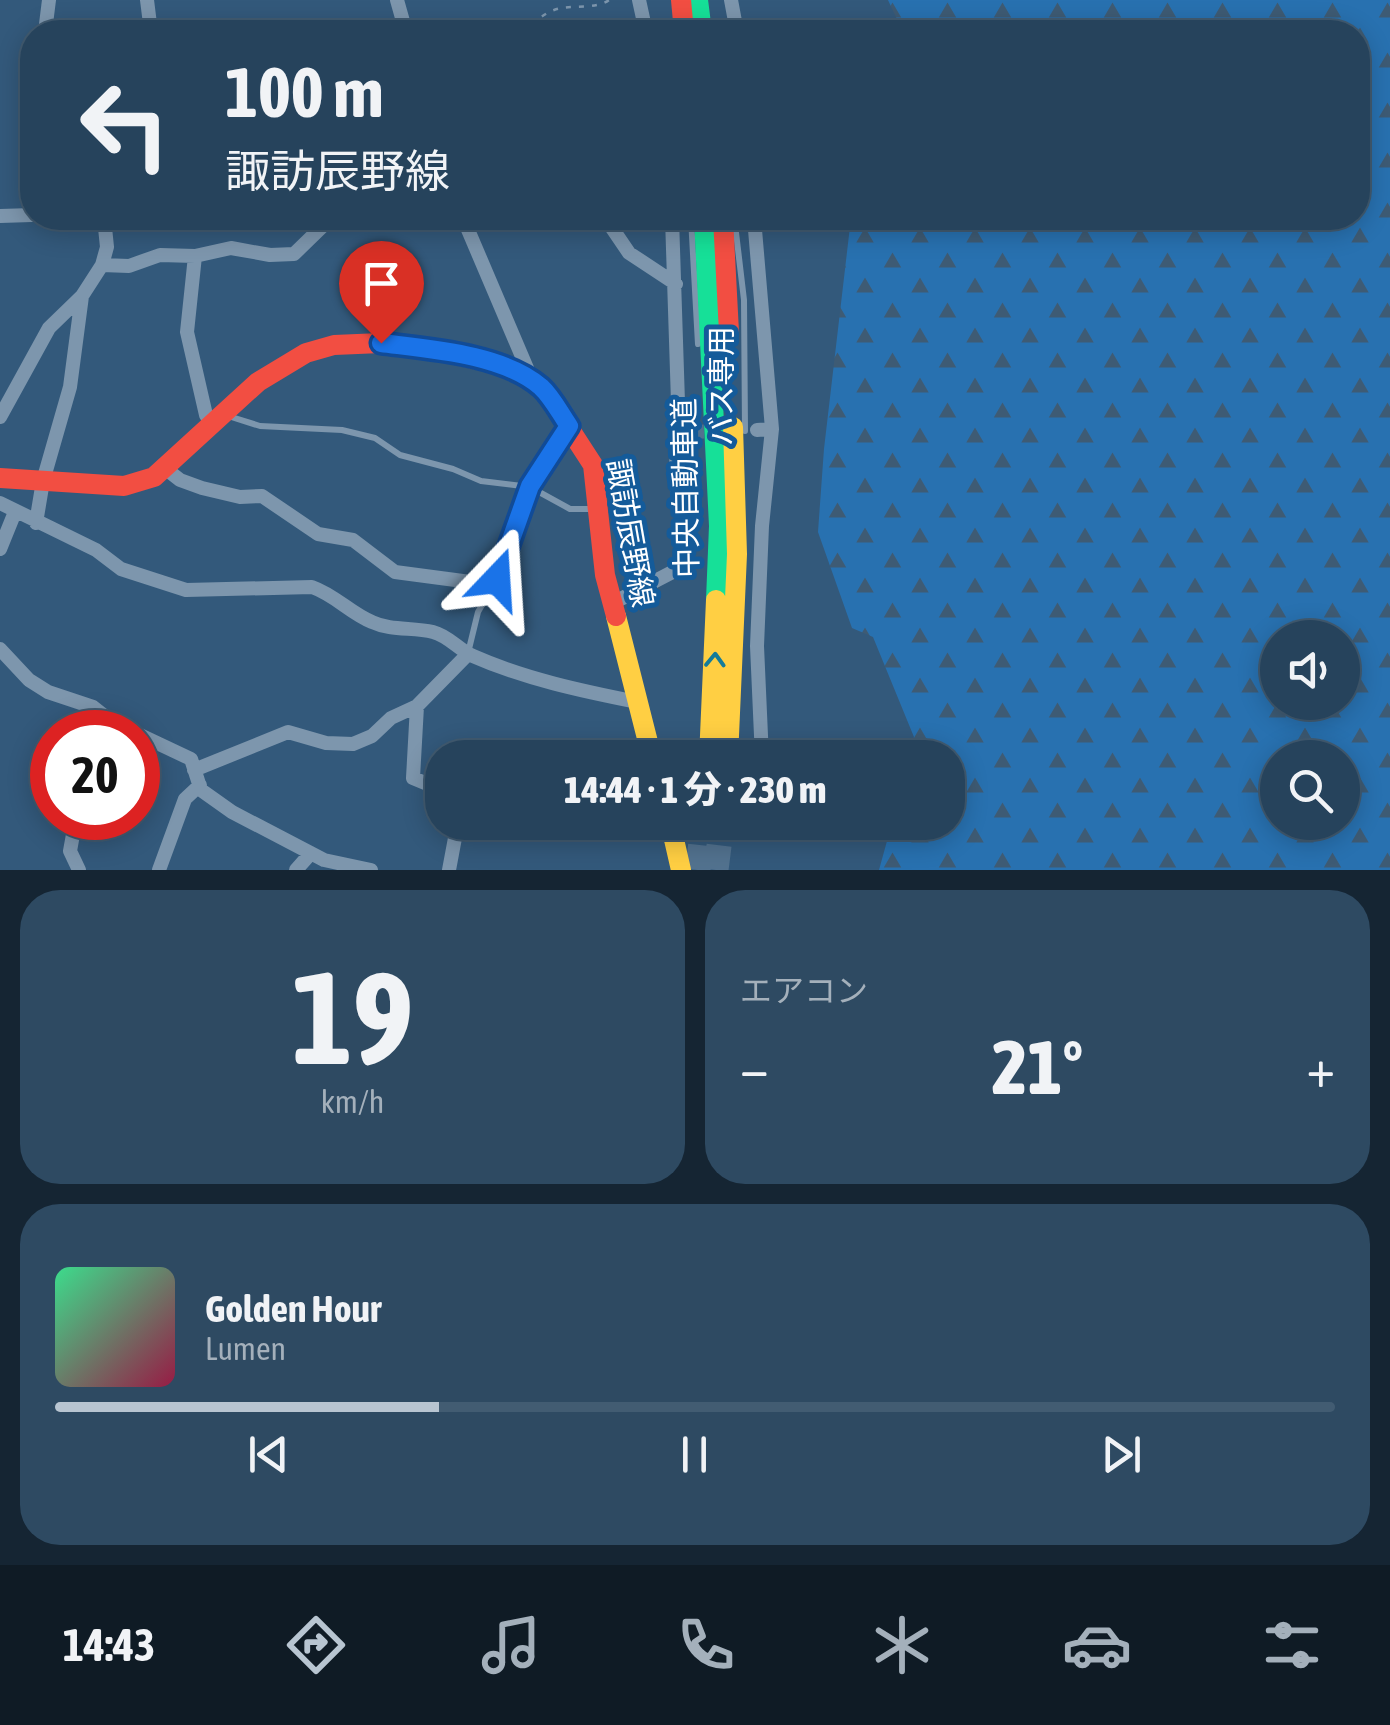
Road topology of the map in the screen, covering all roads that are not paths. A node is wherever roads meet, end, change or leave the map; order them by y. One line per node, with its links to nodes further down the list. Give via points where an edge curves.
1 (105, 230): 12 (street)
2 (319, 230): 11 (street, via 294,254 231,248)
3 (467, 230): 16 (street)
4 (614, 230): 13 (street, via 630,253)
5 (673, 230): 13 (street)
6 (692, 230): 15 (lane, バス専用)
7 (705, 230): 31 (main road, 中央自動車道)
8 (724, 230): 33 (main road, 中央自動車道)
9 (735, 230): 20 (lane, バス専用, via 744,300)
10 (755, 230): 44 (street, via 764,430 757,646)
11 (195, 256): 12 (street); 18 (street, via 188,332 206,415)
12 (102, 265): 14 (street)
13 (676, 284): 35 (street, via 685,433 675,474 688,554 684,566)
14 (82, 296): 17 (street, via 49,328); 24 (street, via 70,388)
15 (698, 346)
16 (532, 381): 18 (main road, 諏訪辰野線, via 510,367 430,349 334,345 306,353 258,382); 19 (main road, 諏訪辰野線)
17 (0, 417)
18 (218, 420): 21 (main road, 諏訪辰野線); 25 (lane, via 342,430 481,482)
19 (569, 426): 25 (street); 28 (main road, 諏訪辰野線, via 593,466)
20 (745, 447)
21 (166, 470): 24 (main road, 諏訪辰野線, via 124,486); 34 (street, via 202,488 262,496 318,534 353,540 395,572)
22 (0, 478): 24 (main road, 諏訪辰野線)
23 (707, 478): 31 (lane, バス専用, via 710,515)
24 (43, 481): 30 (street)
25 (530, 486): 28 (lane, via 570,509); 34 (lane)
26 (744, 487): 33 (lane, バス専用)
27 (0, 503): 29 (street)
28 (600, 508): 35 (main road, 諏訪辰野線)
29 (15, 512): 30 (street); 32 (street)
30 (36, 522): 37 (street, via 144,578 186,590 312,587 378,625 434,632)
31 (720, 526): 42 (main road, 中央自動車道, one-way to 31)
32 (0, 548)
33 (737, 554): 43 (main road, 中央自動車道)
34 (493, 585): 37 (lane)
35 (611, 604): 38 (main road, 諏訪辰野線)
36 (0, 649): 40 (street, via 48,692)
37 (468, 654): 38 (street); 39 (street)
38 (637, 702): 41 (main road, 諏訪辰野線)
39 (417, 706): 46 (street, via 353,744 288,732); 47 (street, via 413,778)
40 (96, 710)
41 (647, 740)
42 (711, 740)
43 (729, 740)
44 (761, 740)
45 (160, 744): 46 (street, via 191,758)
46 (194, 770): 48 (street)
47 (425, 783)
48 (200, 785): 52 (street, via 232,812); 54 (street, via 185,799)
49 (72, 840): 53 (street)
50 (455, 840): 57 (street)
51 (674, 840): 58 (main road)
52 (310, 852): 55 (street); 56 (street)
53 (78, 870)
54 (160, 870)
55 (296, 870)
56 (371, 870)
57 (449, 870)
58 (681, 870)

